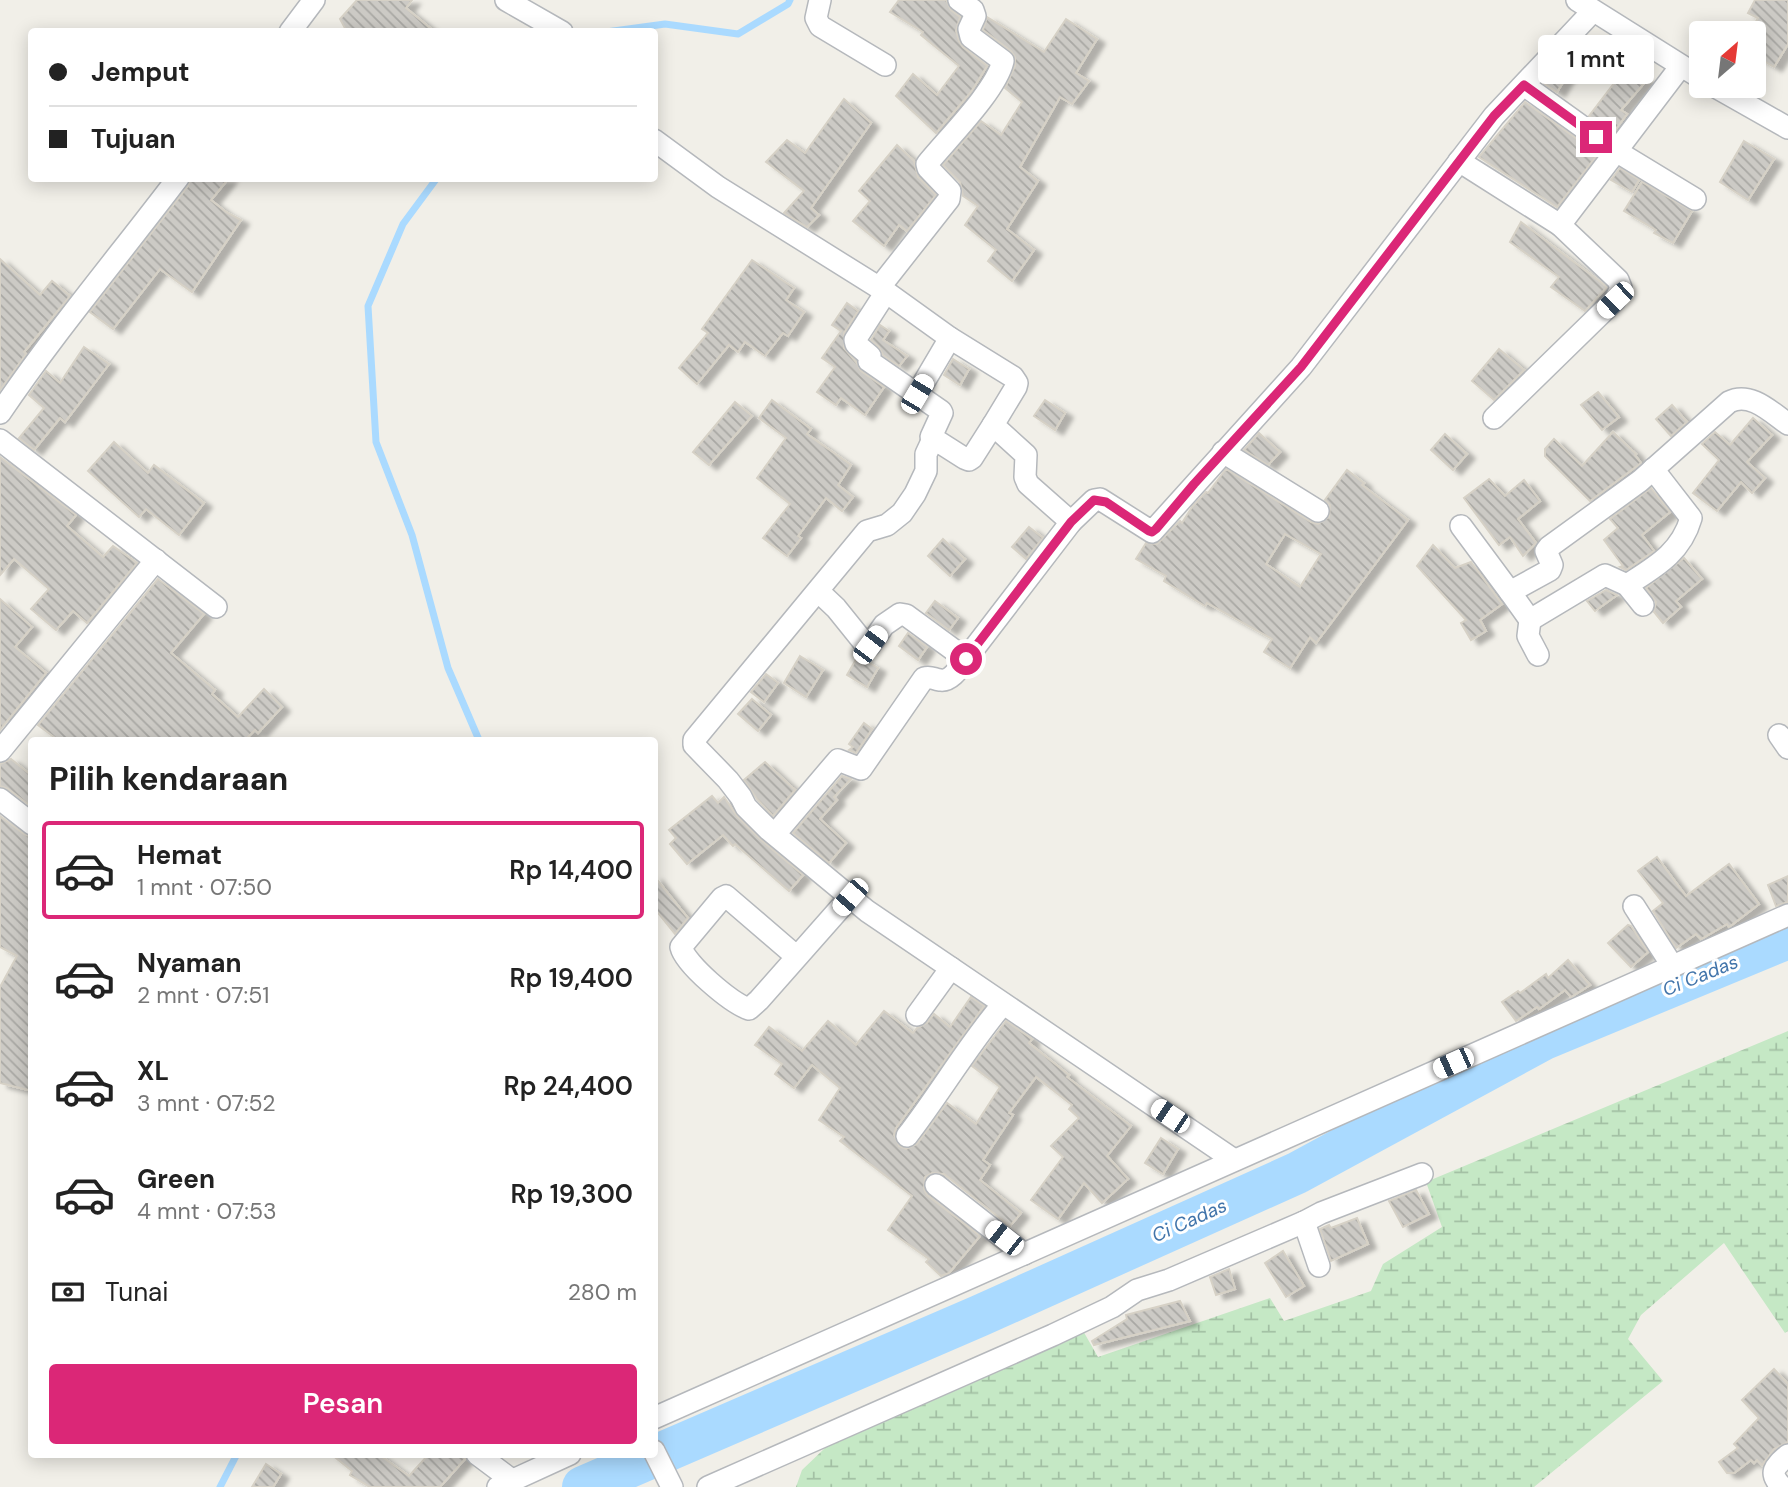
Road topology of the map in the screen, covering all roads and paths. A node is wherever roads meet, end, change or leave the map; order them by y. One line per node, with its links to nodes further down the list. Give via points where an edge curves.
1 (314, 0): 6 (street)
2 (506, 0): 7 (street)
3 (820, 0): 8 (street, via 816,18 820,26)
4 (960, 0): 20 (street, via 974,10 971,37 1003,61 1002,68 927,164 950,191 949,199)
5 (1585, 6): 9 (street); 11 (street)
6 (293, 28)
7 (555, 28)
8 (885, 65)
9 (1681, 66): 10 (street); 15 (street)
10 (1689, 71)
11 (1524, 85): 15 (street); 16 (street)
12 (1735, 98): 13 (street)
13 (1788, 128)
14 (658, 143): 20 (street, via 718,187)
15 (1616, 151): 18 (street); 19 (street)
16 (1459, 161): 19 (street); 29 (street, via 1301,367)
17 (175, 182): 23 (street, via 41,353)
18 (1695, 199)
19 (1560, 225): 24 (street, via 1621,288 1615,300)
20 (883, 290): 21 (street); 22 (street, via 856,344 869,354 871,364)
21 (950, 338): 22 (street); 26 (street, via 1016,380)
22 (917, 394): 27 (street, via 942,412)
23 (0, 413)
24 (1494, 418)
25 (1788, 424): 30 (street, via 1762,405 1736,398)
26 (993, 425): 27 (street, via 969,460); 32 (street, via 1026,455 1028,484)
27 (933, 439): 36 (street, via 926,454 926,471 902,513 887,525 867,531)
28 (0, 440): 34 (street)
29 (1223, 452): 31 (street); 32 (street, via 1152,532 1100,499)
30 (1653, 469): 35 (street, via 1691,518 1674,552); 37 (street, via 1549,547 1550,570)
31 (1318, 511)
32 (1071, 522): 42 (street)
33 (1461, 526): 37 (street)
34 (156, 560): 39 (street); 43 (street)
35 (1627, 585): 38 (street); 40 (street, via 1602,576)
36 (818, 591): 42 (street, via 865,644 870,645 884,625 900,614); 46 (street, via 694,740 696,749)
37 (1510, 592): 40 (street)
38 (1643, 605)
39 (216, 607)
40 (1530, 620): 41 (street, via 1528,636)
41 (1538, 655)
42 (966, 659): 46 (street, via 945,681 923,678 861,769 838,760)
43 (0, 751)
44 (0, 799): 45 (street)
45 (28, 821)
46 (775, 834): 47 (street)
47 (850, 897): 50 (street); 52 (street)
48 (1634, 906): 51 (street)
49 (1788, 915): 51 (street)
50 (797, 957): 50 (street, via 748,1009 707,979 681,947 726,896)
51 (1673, 967): 56 (street)
52 (951, 968): 53 (street); 54 (street)
53 (1003, 1004): 55 (street); 56 (street)
54 (917, 1015)
55 (908, 1136)
56 (1234, 1160): 60 (street)
57 (1422, 1174): 59 (street)
58 (936, 1185): 60 (street)
59 (1304, 1222): 61 (street); 68 (street, via 1137,1290 1054,1335)
60 (1024, 1254): 62 (street)
61 (1319, 1266)
62 (658, 1416)
63 (1788, 1455): 70 (street, via 1773,1471)
64 (481, 1458): 67 (street)
65 (554, 1458): 67 (street)
66 (658, 1458): 69 (street)
67 (505, 1484)
68 (718, 1485)
69 (673, 1487)
70 (1782, 1487)

